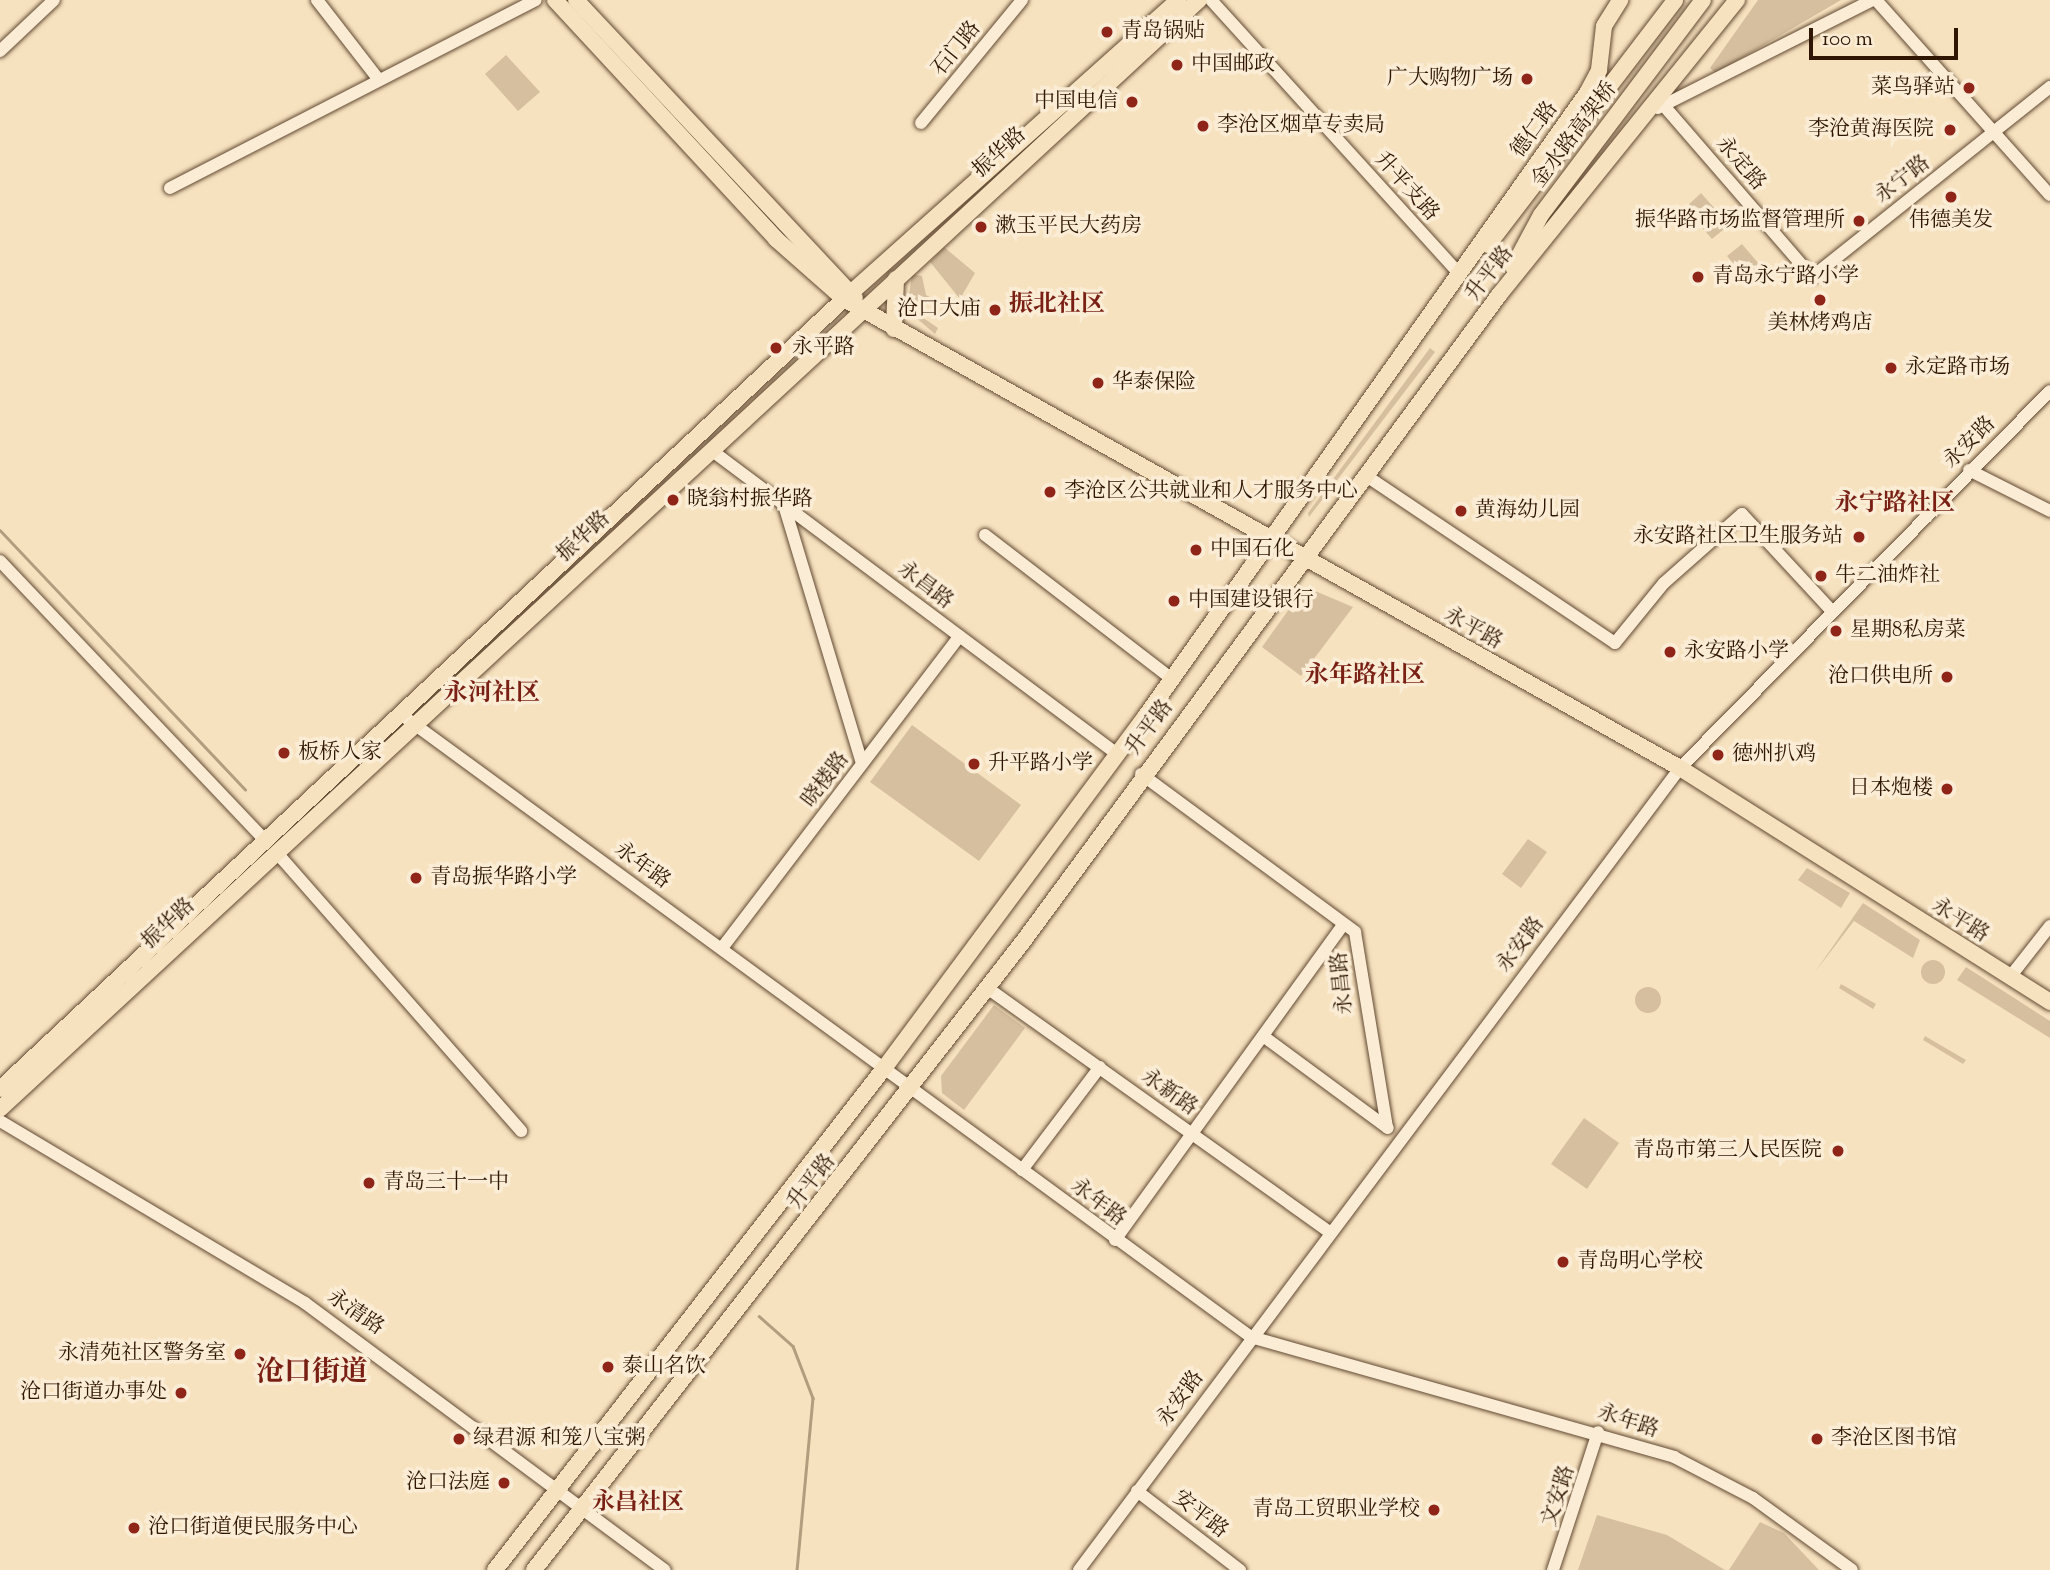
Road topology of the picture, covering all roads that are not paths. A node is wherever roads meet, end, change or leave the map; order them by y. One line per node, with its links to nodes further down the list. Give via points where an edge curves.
1 (54, 0): 15 (street)
2 (317, 0): 16 (street)
3 (536, 0): 16 (street)
4 (555, 0): 26 (main road, 永平路, via 776,239)
5 (576, 0): 26 (main road, 永平路)
6 (1022, 0): 19 (street, 石门路)
7 (1179, 0): 26 (main road, 振华路)
8 (1199, 0): 25 (main road, 振华路)
9 (1211, 0): 23 (street, 升平支路)
10 (1620, 0): 23 (main road, 德仁路, via 1604,26 1595,81)
11 (1675, 0): 23 (main road, 金水路高架桥, via 1525,205)
12 (1703, 0): 27 (main road, 金水路高架桥, via 1541,215)
13 (1737, 0): 18 (main road)
14 (1875, 0): 18 (street, 升平路); 20 (street)
15 (0, 51)
16 (379, 80): 21 (street)
17 (2050, 87): 20 (street, 永宁路)
18 (1659, 108): 24 (street, 永定路); 27 (main road, 升平路)
19 (921, 123)
20 (1992, 135): 22 (street); 24 (street, 永宁路)
21 (170, 188)
22 (2050, 195)
23 (1460, 275): 37 (main road, 升平路)
24 (1812, 277)
25 (896, 279): 28 (main road, 振华路); 29 (main road)
26 (847, 296): 28 (main road, 永平路); 43 (main road, 振华路)
27 (1493, 303): 33 (main road, 升平路)
28 (864, 312): 29 (main road, 永平路); 31 (main road, 振华路)
29 (894, 329): 37 (main road, 永平路)
30 (2050, 391): 32 (street, 永安路)
31 (711, 450): 34 (street, 永昌路); 44 (main road, 振华路)
32 (1969, 470): 35 (street); 40 (street, 永安路)
33 (1365, 475): 38 (main road, 升平路); 40 (street, via 1615,643 1664,583 1742,514)
34 (784, 505): 41 (street, 永昌路); 46 (street)
35 (2050, 510)
36 (985, 536): 42 (street)
37 (1270, 540): 38 (main road, 永平路); 42 (main road, 升平路)
38 (1302, 559): 47 (main road, 永平路); 48 (main road, 升平路)
39 (0, 561): 49 (street)
40 (1831, 610): 47 (street, 永安路)
41 (960, 636): 45 (street, 永昌路); 46 (street, 晓楼路)
42 (1172, 679): 45 (main road, 升平路)
43 (399, 712): 44 (street, 永年路); 49 (main road, 振华路)
44 (413, 723): 50 (main road, 振华路); 53 (street, 永年路)
45 (1116, 754): 58 (main road, 升平路)
46 (863, 764): 53 (street, 晓楼路)
47 (1680, 768): 54 (main road, 永平路); 67 (street, 永安路)
48 (1141, 774): 51 (street, 永昌路); 55 (main road, 升平路)
49 (265, 841): 60 (main road, 振华路)
50 (277, 853): 62 (main road, 振华路); 65 (street)
51 (1344, 924): 57 (street); 64 (street, 永昌路, via 1360,947)
52 (2050, 926): 54 (street)
53 (722, 948): 58 (street, 永年路)
54 (2010, 977): 56 (main road, 永平路)
55 (986, 987): 59 (street, 永新路); 61 (main road, 升平路)
56 (2050, 1002)
57 (1264, 1035): 64 (street); 66 (street)
58 (885, 1067): 61 (street, 永年路); 73 (main road, 升平路)
59 (1100, 1067): 66 (street, 永新路); 68 (street)
60 (0, 1089)
61 (911, 1089): 68 (street, 永年路); 75 (main road, 升平路)
62 (0, 1109)
63 (0, 1121): 73 (street, 永清路, via 305,1303)
64 (1387, 1127): 67 (street)
65 (521, 1131)
66 (1193, 1133): 69 (street, 永新路); 70 (street)
67 (1400, 1136): 69 (street, 永安路)
68 (1022, 1170): 70 (street, 永年路)
69 (1330, 1231): 71 (street, 永安路)
70 (1115, 1240): 71 (street, 永年路)
71 (1251, 1337): 72 (street, 永年路); 74 (street, 永安路)
72 (1598, 1433): 81 (street, 文安路); 82 (street, 永年路, via 1710,1474 1792,1522)
73 (560, 1490): 75 (street, 永清路); 76 (main road, 升平路)
74 (1137, 1491): 79 (street, 永安路); 80 (street, 安平路)
75 (584, 1508): 77 (main road, 升平路); 78 (street, 永清路)
76 (495, 1570)
77 (534, 1570)
78 (665, 1570)
79 (1079, 1570)
80 (1240, 1570)
81 (1553, 1570)
82 (1852, 1570)

